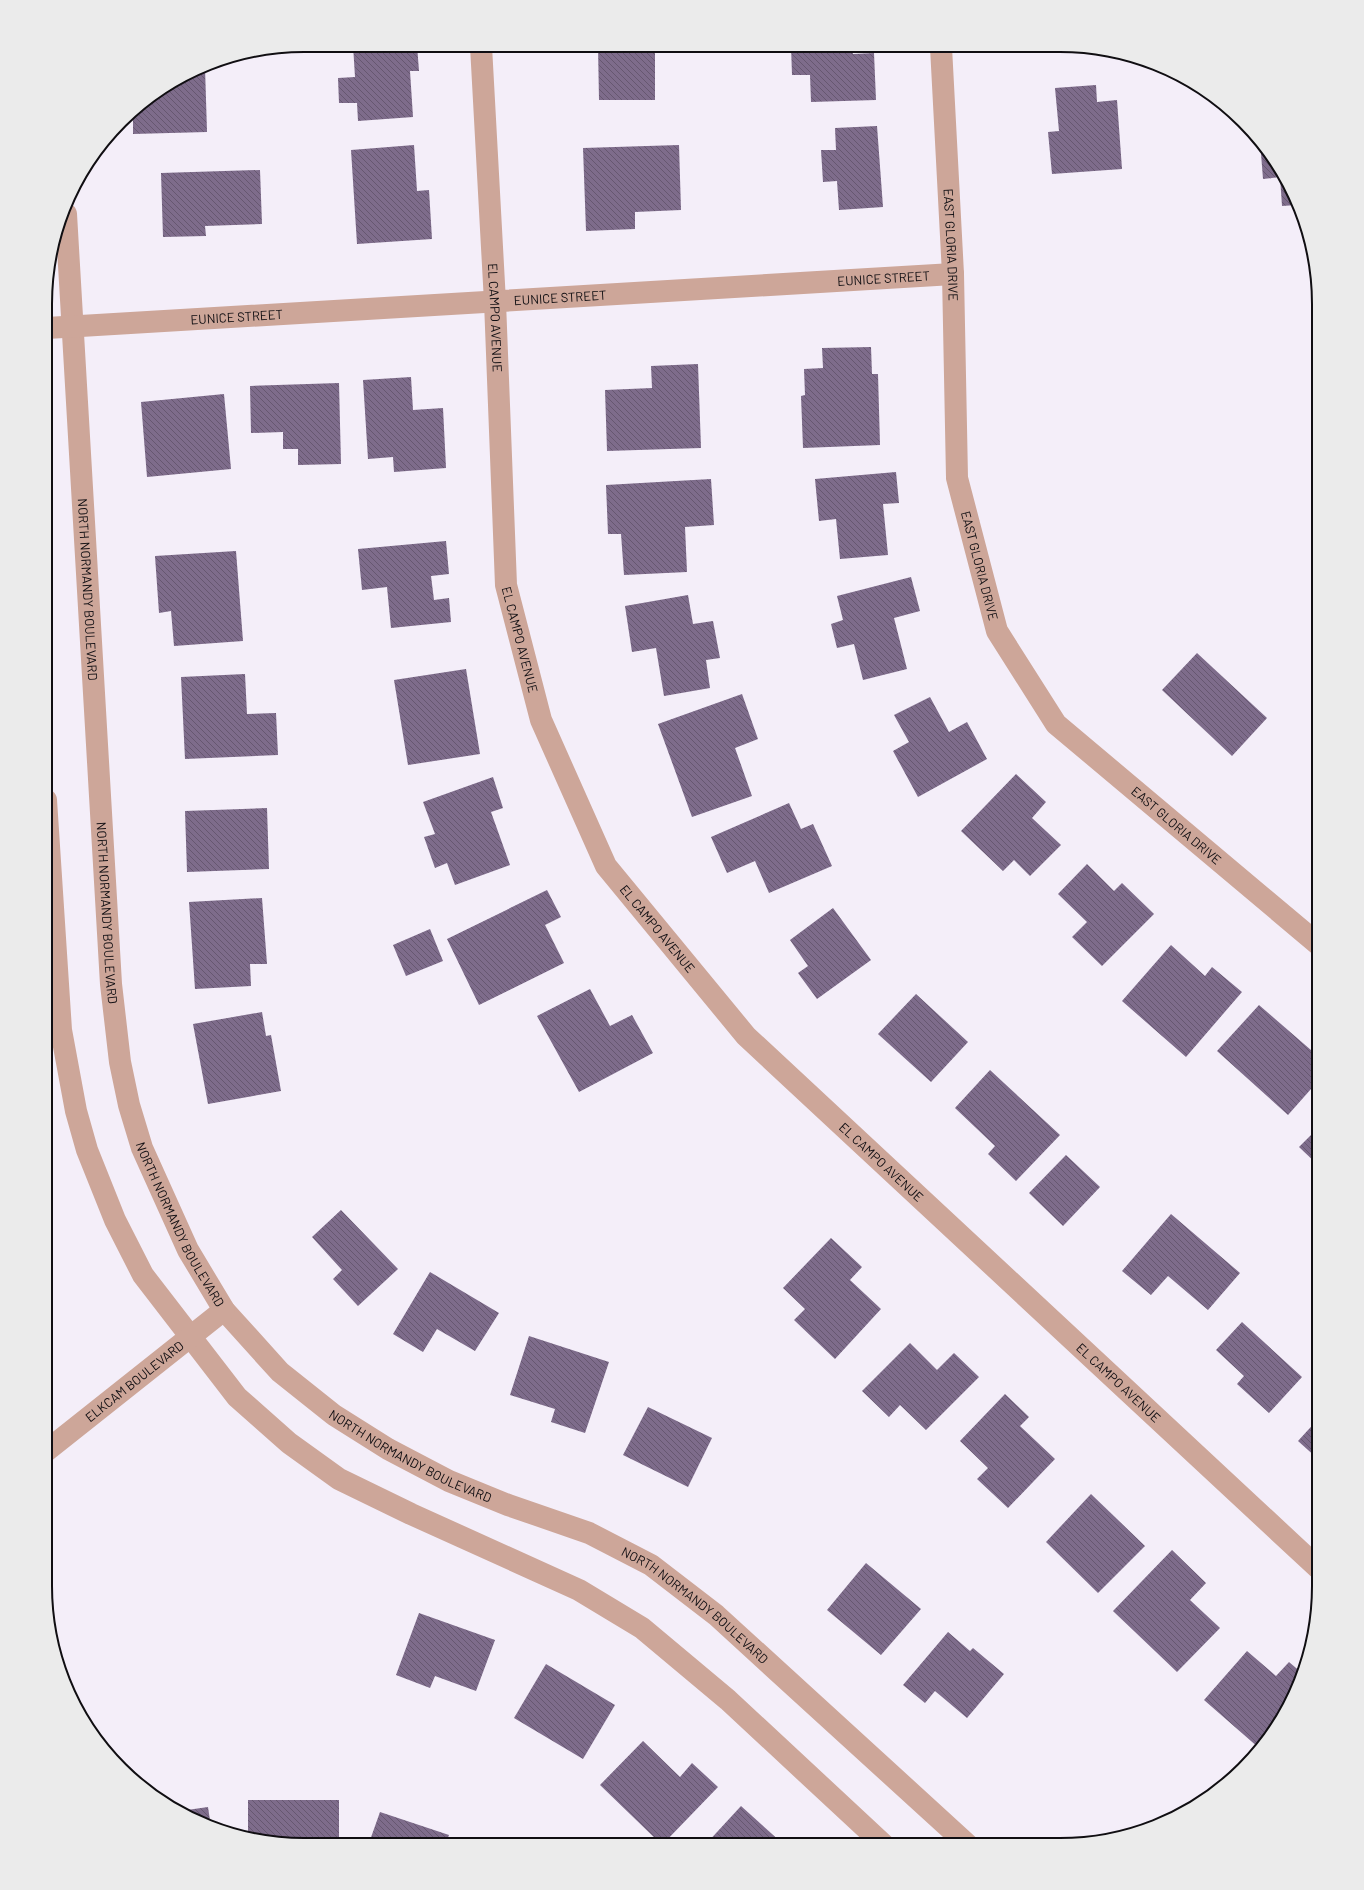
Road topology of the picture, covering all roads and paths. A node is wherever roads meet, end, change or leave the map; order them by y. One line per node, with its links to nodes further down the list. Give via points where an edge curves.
1 (481, 52): 5 (street, EL CAMPO AVENUE)
2 (941, 52): 4 (street, EAST GLORIA DRIVE)
3 (66, 220): 6 (street, NORTH NORMANDY BOULEVARD)
4 (953, 274): 5 (street, EUNICE STREET); 9 (street, EAST GLORIA DRIVE, via 957,478 997,631 1056,724)
5 (495, 302): 6 (street, EUNICE STREET); 13 (street, EL CAMPO AVENUE, via 506,585 541,720 606,866 746,1036)
6 (73, 326): 7 (street, EUNICE STREET); 10 (street, NORTH NORMANDY BOULEVARD, via 111,984 120,1062 142,1148 188,1250)
7 (52, 328)
8 (52, 892): 11 (street, via 61,1030 83,1137 103,1192 143,1275)
9 (1312, 939)
10 (224, 1310): 11 (street, ELKCAM BOULEVARD); 15 (street, NORTH NORMANDY BOULEVARD, via 280,1372 334,1415 388,1449 449,1481 589,1533 651,1565 716,1615)
11 (190, 1336): 12 (street, ELKCAM BOULEVARD); 14 (street, via 237,1397 289,1443 339,1479 579,1590 642,1628 728,1700)
12 (52, 1446)
13 (1312, 1562)
14 (878, 1838)
15 (960, 1838)

